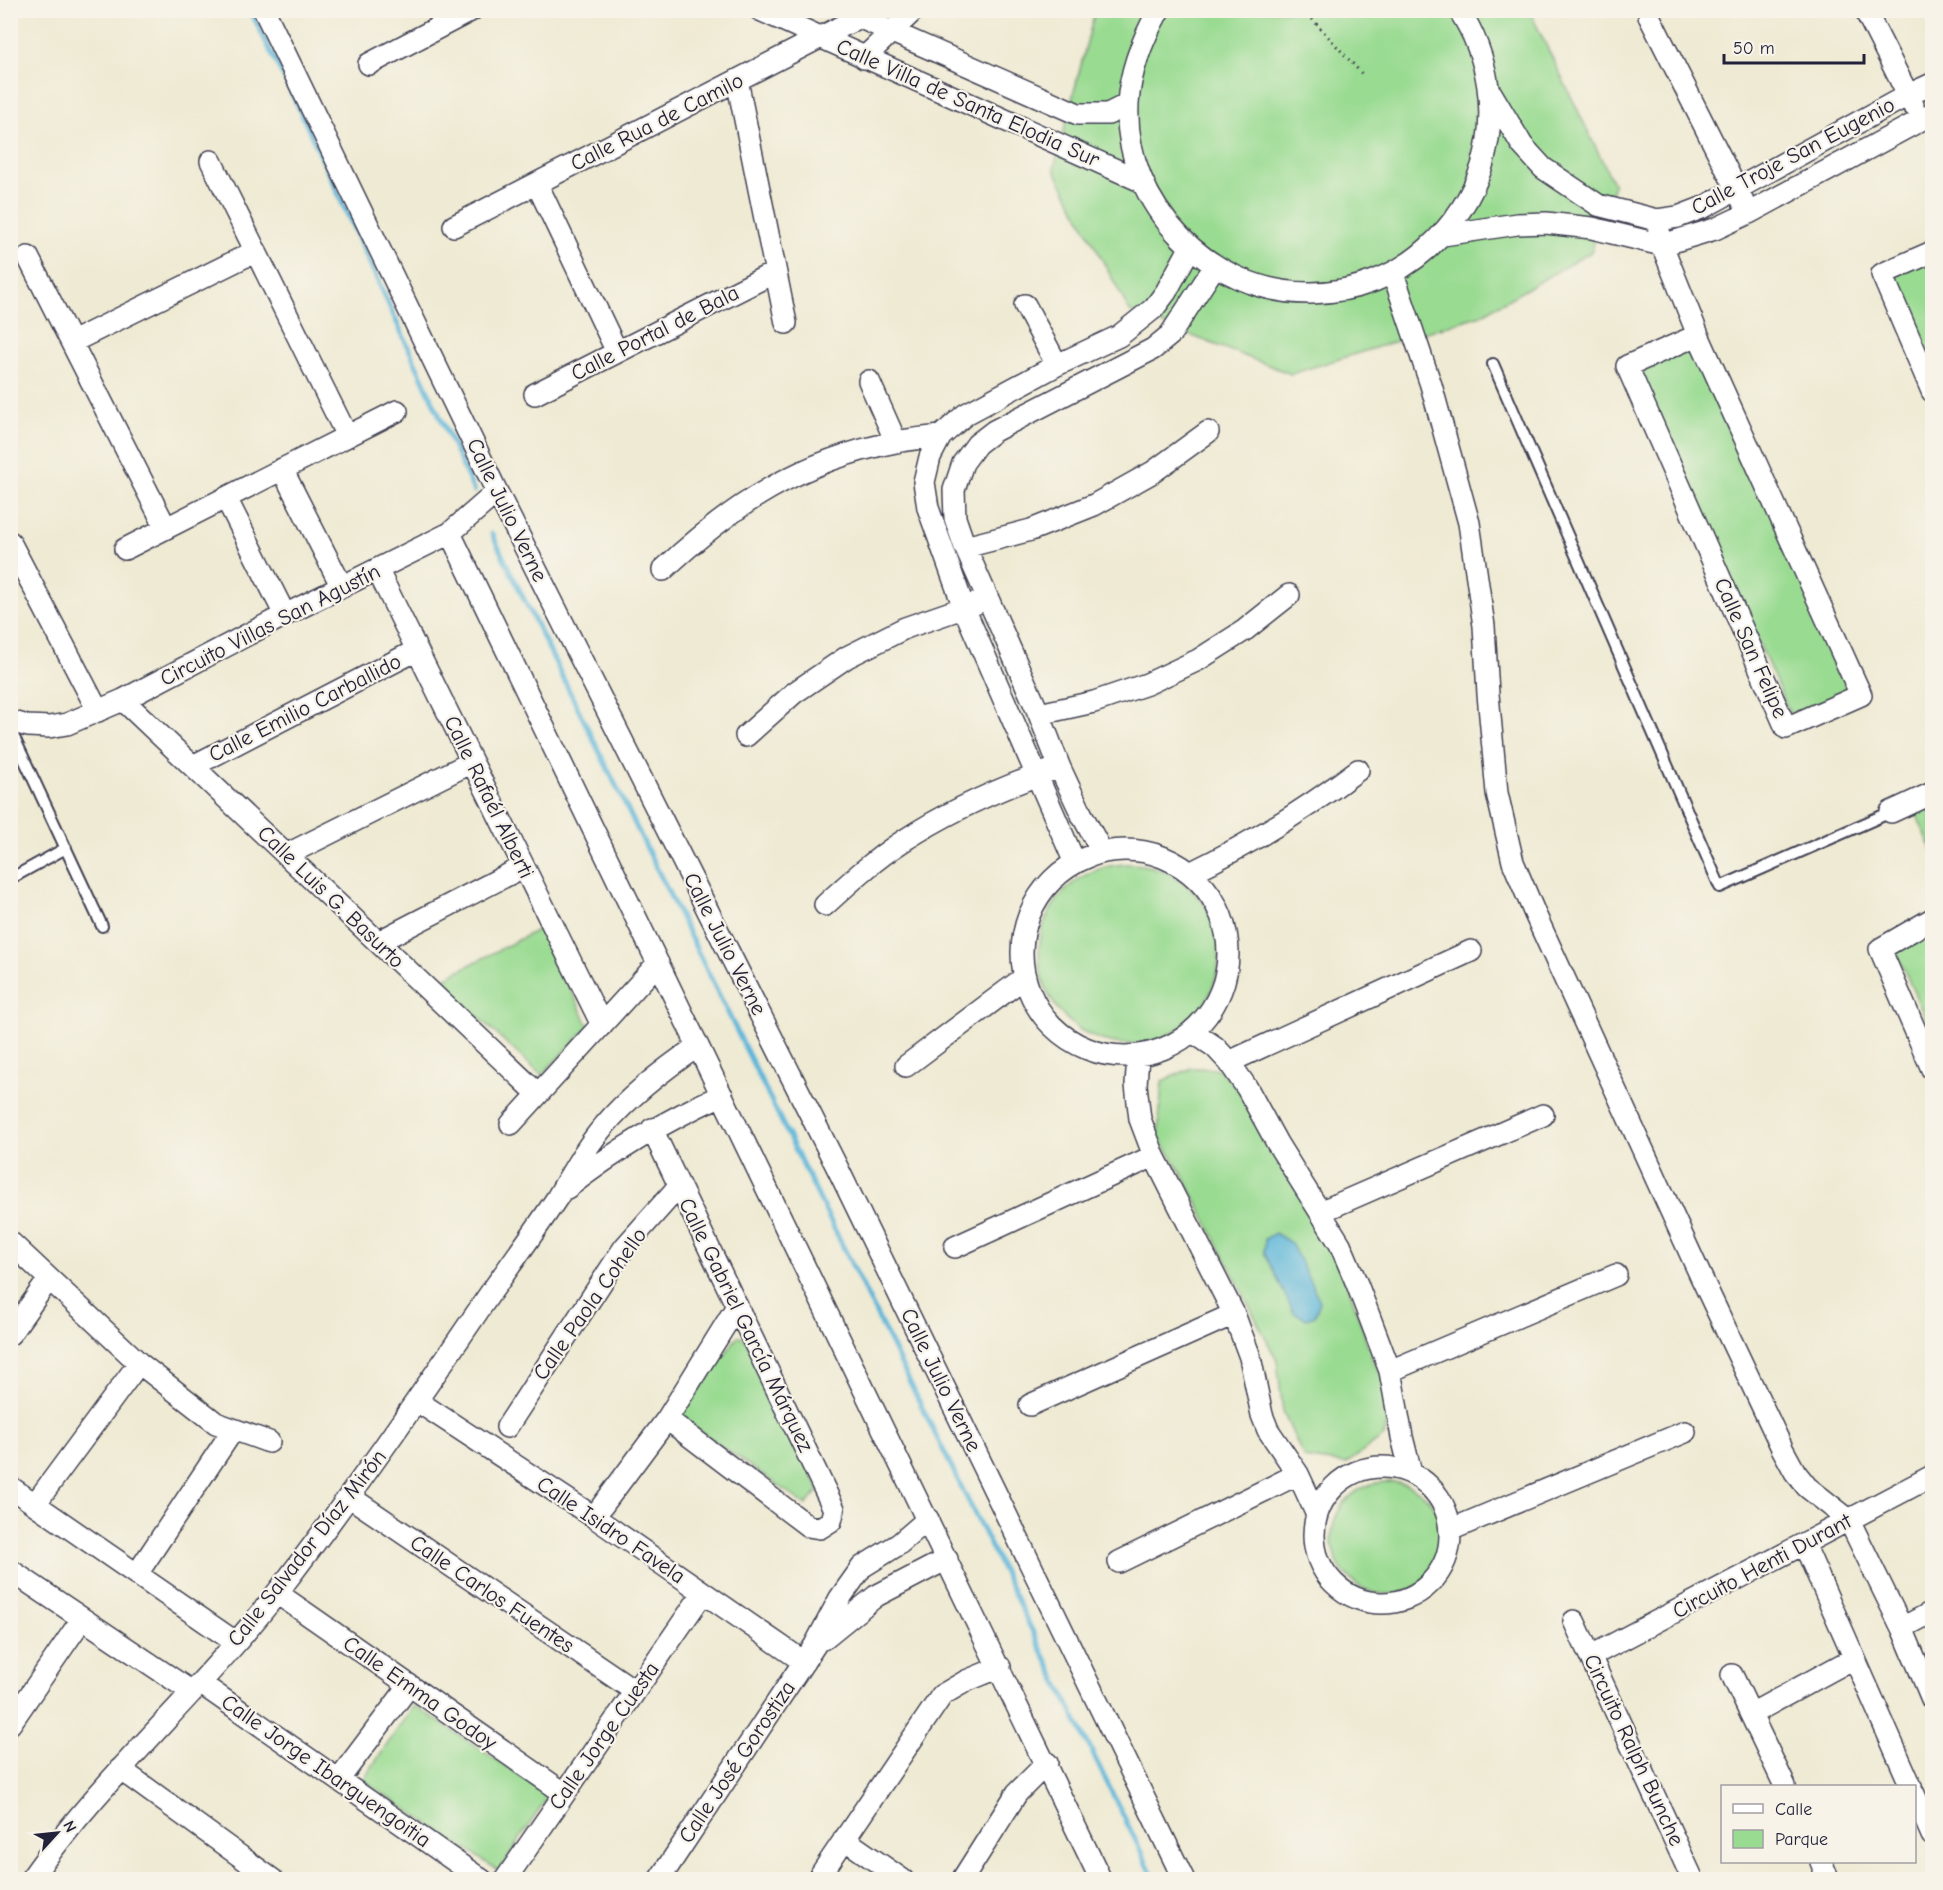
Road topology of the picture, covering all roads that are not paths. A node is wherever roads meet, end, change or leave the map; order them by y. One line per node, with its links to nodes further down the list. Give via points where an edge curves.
1 (264, 10): 54 (street, Calle Julio Verne)
2 (472, 10): 13 (street)
3 (760, 10): 11 (street, Calle Villa de Santa Elodia Sur)
4 (914, 10): 10 (street)
5 (1159, 10): 18 (street, via 1140,48)
6 (1458, 10): 16 (street, via 1482,57)
7 (1865, 10): 17 (street)
8 (852, 14): 10 (street, Calle Villa de Santa Elodia Sur); 11 (street, Calle Rua de Camilo)
9 (1649, 16): 23 (street)
10 (892, 31): 12 (street); 18 (street, Calle Villa de Santa Elodia Sur, via 1078,114 1108,114)
11 (821, 37): 12 (street, Calle Villa de Santa Elodia Sur); 14 (street, Calle Rua de Camilo)
12 (864, 58): 21 (street, Calle Villa de Santa Elodia Sur)
13 (369, 64)
14 (737, 80): 22 (street, Calle Rua de Camilo); 36 (street)
15 (1932, 84): 17 (street, Calle Troje San Eugenio)
16 (1489, 91): 24 (street, Calle Troje San Eugenio, via 1522,145 1543,168); 29 (street, via 1490,122 1483,163 1462,210)
17 (1908, 95): 19 (street); 23 (street, Calle Troje San Eugenio)
18 (1128, 104): 21 (street, via 1132,148)
19 (1926, 116): 25 (street, Calle Troje San Eugenio)
20 (211, 160): 32 (street)
21 (1143, 182): 31 (street, via 1163,218)
22 (537, 184): 27 (street, Calle Rua de Camilo); 42 (street)
23 (1736, 190): 25 (street); 26 (street, Calle Troje San Eugenio, via 1678,217)
24 (1598, 205): 26 (street, Calle Troje San Eugenio); 28 (street)
25 (1749, 213): 30 (street, Calle Troje San Eugenio, via 1715,229)
26 (1657, 220): 30 (street, Calle San Felipe)
27 (454, 226)
28 (1592, 228): 29 (street, via 1517,224); 30 (street)
29 (1443, 235): 37 (street)
30 (1662, 245): 40 (street, Calle San Felipe)
31 (1190, 248): 35 (street); 44 (street, via 1154,308 1119,336)
32 (256, 251): 41 (street); 50 (street)
33 (1932, 252): 46 (street, via 1882,274)
34 (28, 257): 41 (street)
35 (1215, 266): 37 (street, via 1242,280 1299,293 1358,287); 59 (street, via 1170,335 1153,349 994,431 977,444 963,463 954,490 955,518)
36 (775, 272): 39 (street); 42 (street, Calle Portal de Bala)
37 (1393, 273): 136 (street, via 1431,385 1469,523 1484,626 1497,792 1513,862 1783,1450 1806,1487)
38 (1025, 305): 44 (street)
39 (786, 323)
40 (1698, 335): 40 (street, Calle San Felipe, via 1861,695 1786,728 1627,366)
41 (72, 342): 56 (street)
42 (617, 352): 47 (street, Calle Portal de Bala)
43 (1493, 364): 80 (lane, via 1720,887)
44 (1057, 365): 51 (street, via 966,414)
45 (869, 381): 52 (street)
46 (1932, 391)
47 (535, 394)
48 (397, 411): 50 (street)
49 (1209, 432): 59 (street, via 1153,472 1094,505 1031,530)
50 (347, 436): 53 (street)
51 (941, 436): 52 (street); 66 (street, via 930,457 925,491)
52 (896, 442): 62 (street, via 810,468 770,488 714,525)
53 (282, 469): 55 (street); 63 (street)
54 (497, 492): 57 (street, Circuito Villas San Agustín); 180 (street, Calle Julio Verne, via 838,1169)
55 (226, 498): 56 (street); 67 (street)
56 (166, 528): 60 (street)
57 (450, 533): 61 (street, Circuito Villas San Agustín); 93 (street)
58 (10, 542): 70 (street)
59 (965, 547): 65 (street)
60 (125, 549)
61 (377, 569): 63 (street, Circuito Villas San Agustín); 68 (street, Calle Rafaél Alberti)
62 (663, 570)
63 (342, 586): 67 (street, Circuito Villas San Agustín)
64 (1289, 595): 71 (street, via 1198,660 1147,684 1094,702)
65 (988, 600): 66 (street); 71 (street)
66 (964, 608): 73 (street, via 905,628 848,657 794,693); 78 (street)
67 (285, 615): 69 (street, Circuito Villas San Agustín)
68 (417, 651): 74 (street, Calle Rafaél Alberti); 75 (street, Calle Emilio Carballido)
69 (123, 700): 70 (street, Circuito Villas San Agustín); 75 (street, Calle Luis G. Basurto)
70 (98, 711): 72 (street, Circuito Villas San Agustín, via 67,724)
71 (1040, 714): 76 (street)
72 (16, 726): 81 (lane)
73 (746, 736)
74 (472, 762): 83 (street); 85 (street, Calle Rafaél Alberti)
75 (193, 766): 83 (street, Calle Luis G. Basurto)
76 (1060, 768): 78 (street); 82 (street)
77 (1358, 770): 86 (street, via 1277,827)
78 (1036, 776): 84 (street); 88 (street, via 991,793 911,836 862,871)
79 (1932, 793): 80 (street)
80 (1891, 812)
81 (66, 848): 87 (lane); 90 (lane)
82 (1102, 852): 84 (street); 86 (street, via 1149,853)
83 (286, 855): 91 (street, Calle Luis G. Basurto)
84 (1076, 863): 94 (street, via 1054,879 1037,899 1026,924 1022,950)
85 (523, 867): 91 (street); 95 (street, Calle Rafaél Alberti)
86 (1190, 873): 96 (street, via 1211,896 1224,923 1228,952 1225,982 1212,1010)
87 (10, 879)
88 (825, 905)
89 (1932, 919): 101 (street, via 1880,949)
90 (102, 926)
91 (378, 942): 102 (street, Calle Luis G. Basurto)
92 (1471, 951): 99 (street)
93 (658, 963): 95 (street); 97 (street)
94 (1025, 977): 98 (street, via 1048,1022 1067,1038 1089,1050 1113,1056); 100 (street)
95 (602, 1025): 102 (street)
96 (1193, 1032): 98 (street, via 1167,1048); 99 (street)
97 (698, 1046): 103 (street); 109 (street, Calle Salvador Díaz Mirón, via 641,1088 605,1124 580,1156)
98 (1138, 1056): 107 (street, via 1140,1119)
99 (1229, 1062): 110 (street)
100 (906, 1066)
101 (1932, 1069)
102 (538, 1094): 105 (street)
103 (722, 1095): 106 (street, Calle Salvador Díaz Mirón); 135 (street)
104 (1543, 1115): 110 (street)
105 (511, 1124)
106 (651, 1129): 108 (street, Calle Gabriel García Márquez); 109 (street, Calle Salvador Díaz Mirón)
107 (1154, 1156): 112 (street); 116 (street)
108 (679, 1186): 115 (street, Calle Gabriel García Márquez); 123 (street, Calle Paola Cohello, via 624,1248)
109 (558, 1196): 120 (street, Calle Salvador Díaz Mirón)
110 (1320, 1212): 119 (street, via 1358,1284)
111 (10, 1242): 114 (street)
112 (955, 1247)
113 (1616, 1275): 119 (street)
114 (49, 1279): 117 (street); 118 (street)
115 (737, 1306): 122 (street); 122 (street, Calle Gabriel García Márquez, via 834,1509 831,1521 820,1528 808,1526)
116 (1234, 1314): 121 (street); 128 (street, via 1250,1357 1262,1415)
117 (10, 1334)
118 (139, 1363): 124 (street, via 216,1424); 132 (street)
119 (1390, 1371): 127 (street)
120 (417, 1401): 131 (street, Calle Salvador Díaz Mirón); 134 (street, Calle Isidro Favela)
121 (1030, 1405)
122 (667, 1419): 134 (street)
123 (507, 1427)
124 (233, 1430): 126 (street); 142 (street)
125 (1685, 1432): 137 (street)
126 (269, 1442)
127 (1411, 1473): 133 (street, via 1389,1467 1366,1469 1344,1478 1328,1494); 137 (street, via 1438,1496 1447,1512)
128 (1298, 1474): 133 (street); 140 (street)
129 (1932, 1476): 136 (street, Circuito Henti Durant)
130 (10, 1487): 132 (street)
131 (350, 1497): 143 (street, Calle Salvador Díaz Mirón); 157 (street, Calle Carlos Fuentes)
132 (34, 1504): 142 (street)
133 (1317, 1515): 137 (street, via 1314,1536 1318,1558 1328,1577 1354,1597 1386,1604 1407,1599 1426,1588 1440,1572 1449,1552)
134 (594, 1518): 144 (street, Calle Isidro Favela)
135 (928, 1520): 139 (street); 150 (street, Calle José Gorostiza, via 862,1567)
136 (1849, 1520): 138 (street, Circuito Henti Durant); 148 (street)
137 (1450, 1530)
138 (1804, 1544): 151 (street, Circuito Henti Durant); 152 (street)
139 (947, 1559): 150 (street, Calle José Gorostiza, via 876,1596); 153 (street)
140 (1119, 1562)
141 (10, 1570): 146 (street, Calle Jorge Ibarguengoitia)
142 (137, 1574): 149 (street)
143 (277, 1593): 149 (street, Calle Salvador Díaz Mirón); 155 (street, Calle Emma Godoy)
144 (703, 1593): 150 (street, Calle Isidro Favela); 157 (street, Calle Jorge Cuesta)
145 (1932, 1612): 148 (street)
146 (82, 1619): 156 (street, Calle Jorge Ibarguengoitia); 160 (street)
147 (1574, 1621): 151 (street, Circuito Ralph Bunche)
148 (1902, 1628): 158 (street)
149 (235, 1642): 156 (street, Calle Salvador Díaz Mirón)
150 (810, 1653): 175 (street, Calle José Gorostiza)
151 (1591, 1656): 181 (street, Circuito Ralph Bunche)
152 (1854, 1658): 159 (street); 165 (street)
153 (1000, 1667): 161 (street); 169 (street, via 942,1695)
154 (1732, 1675): 159 (street)
155 (409, 1686): 163 (street); 166 (street, Calle Emma Godoy)
156 (196, 1688): 162 (street, Calle Salvador Díaz Mirón); 163 (street, Calle Jorge Ibarguengoitia)
157 (635, 1691): 166 (street, Calle Jorge Cuesta)
158 (1932, 1699)
159 (1751, 1714): 164 (street)
160 (10, 1724)
161 (1047, 1763): 178 (street, via 1017,1793); 179 (street)
162 (120, 1769): 171 (street, Calle Salvador Díaz Mirón); 172 (street)
163 (339, 1779): 173 (street, Calle Jorge Ibarguengoitia)
164 (1785, 1785)
165 (1911, 1785)
166 (564, 1793): 174 (street, Calle Jorge Cuesta)
167 (1916, 1799): 168 (street)
168 (1932, 1835)
169 (844, 1839): 176 (street); 177 (street)
170 (1821, 1863): 182 (street)
171 (37, 1877)
172 (273, 1880)
173 (482, 1880)
174 (505, 1880)
175 (659, 1880)
176 (817, 1880)
177 (903, 1880)
178 (962, 1880)
179 (1101, 1880)
180 (1184, 1880)
181 (1693, 1880)
182 (1829, 1880)

